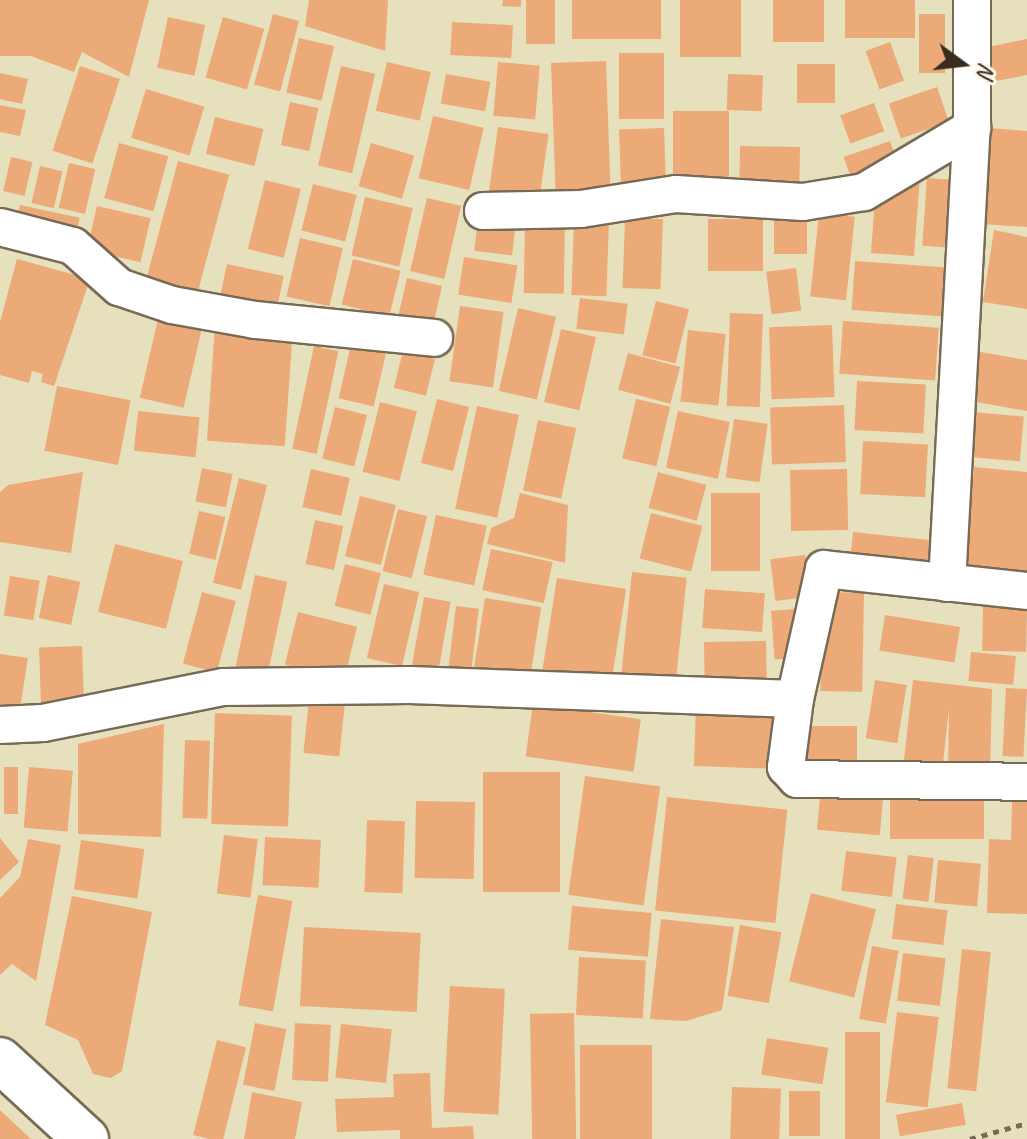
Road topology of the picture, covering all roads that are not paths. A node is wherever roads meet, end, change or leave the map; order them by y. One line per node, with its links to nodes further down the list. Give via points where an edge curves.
1 (972, 0): 2 (street)
2 (972, 128): 3 (street, via 864,192 803,202 676,194 581,209); 6 (street)
3 (483, 211)
4 (0, 227): 5 (street, via 73,246 119,287 172,305 255,320)
5 (434, 338)
6 (947, 583): 7 (street); 8 (street, via 824,569)
7 (1027, 591)
8 (795, 699): 9 (street, via 410,685 223,687 43,723); 10 (street, via 786,767 797,779)
9 (0, 725)
10 (1027, 782)
11 (0, 1060): 12 (street)
12 (86, 1139)

